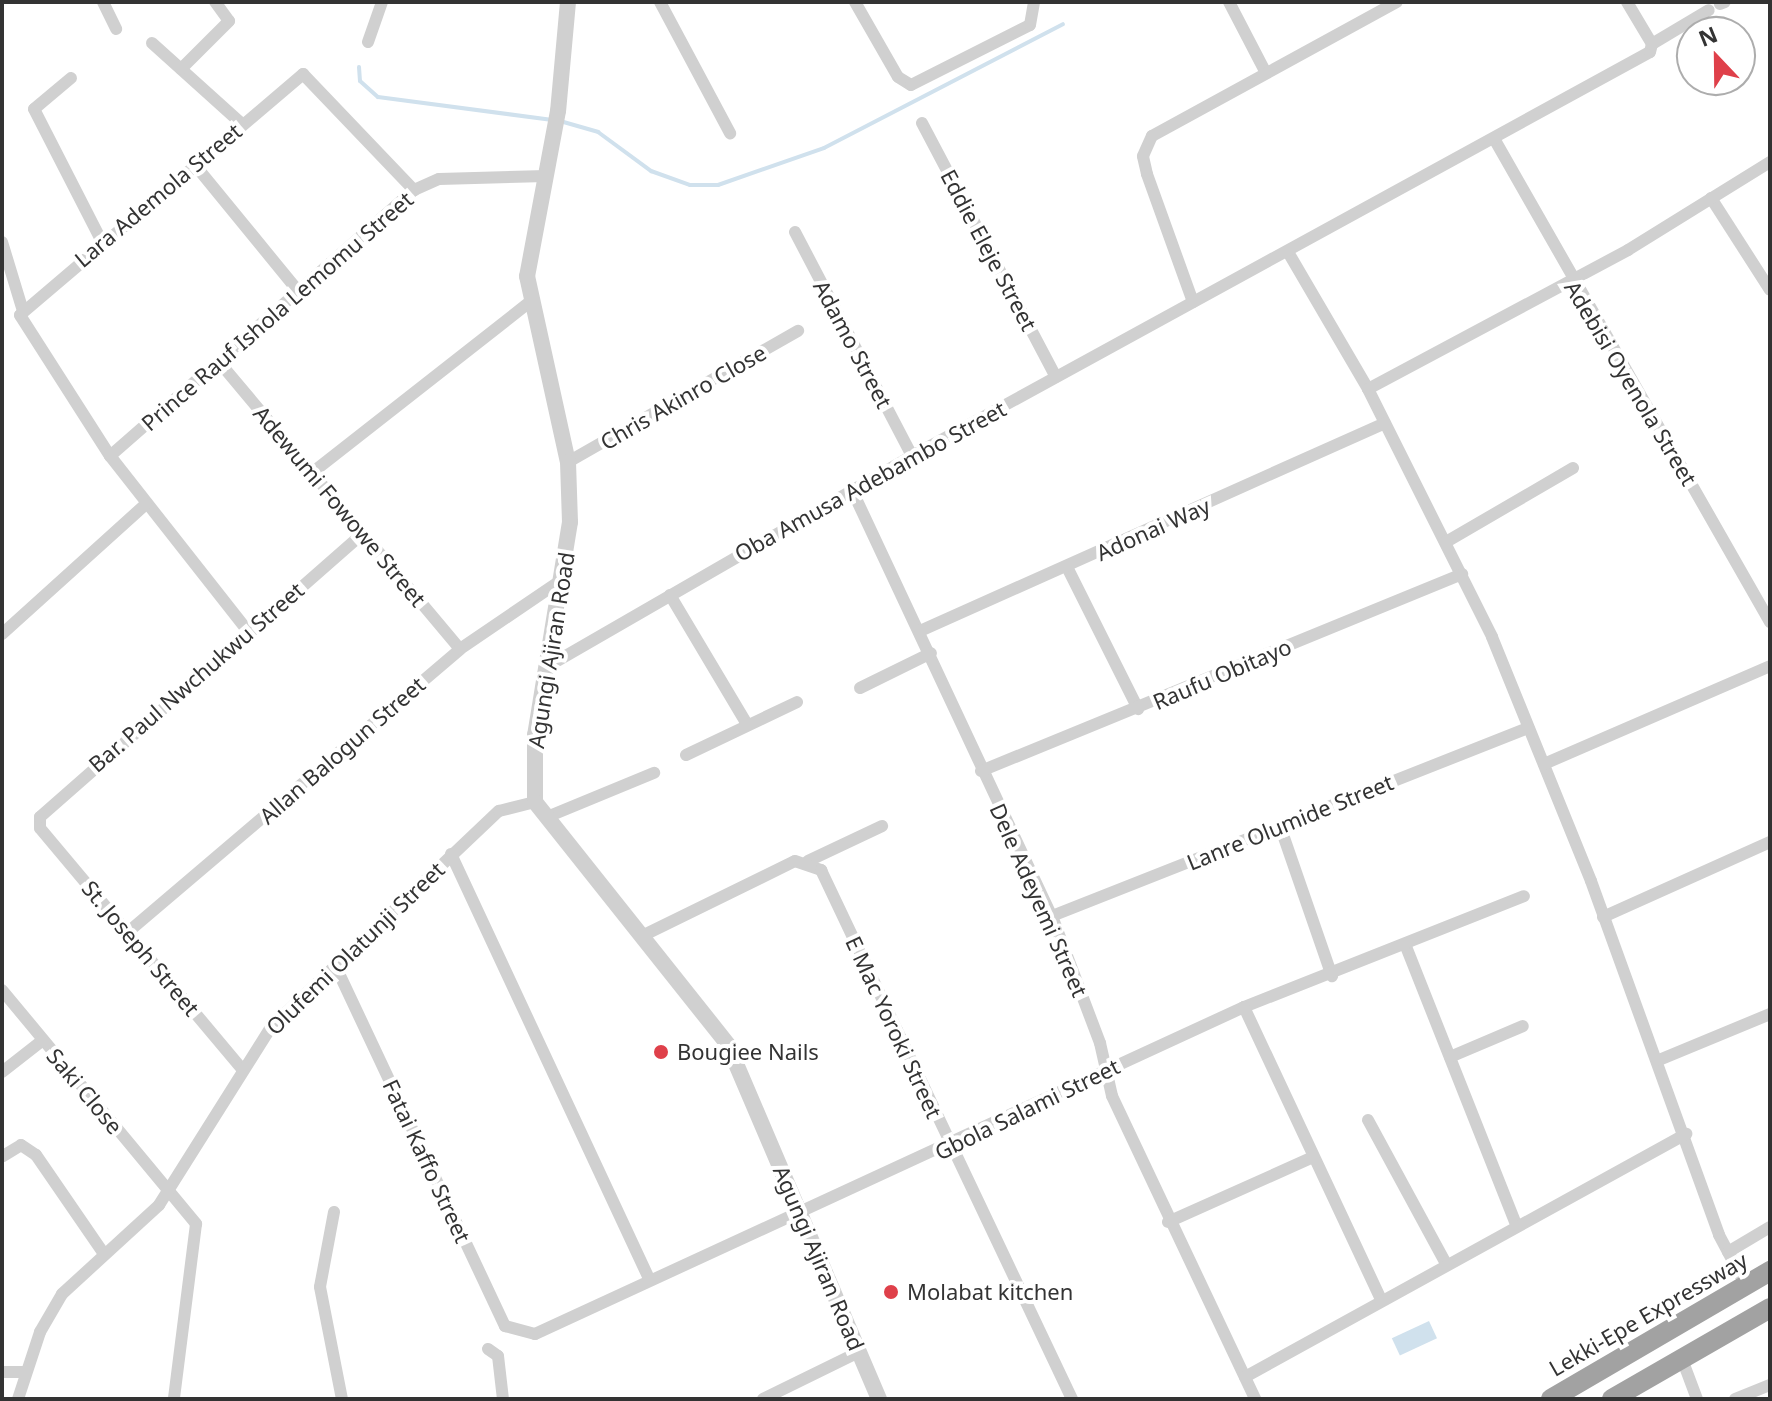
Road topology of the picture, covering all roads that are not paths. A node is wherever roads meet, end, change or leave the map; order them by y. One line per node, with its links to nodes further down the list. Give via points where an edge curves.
1 (103, 2): 12 (street)
2 (215, 2): 16 (street, via 229,21)
3 (382, 2): 13 (street)
4 (568, 2): 25 (street, Agungi Ajiran Road)
5 (660, 2): 21 (street)
6 (855, 2): 7 (street, via 898,77 911,85 1030,25)
7 (1034, 2)
8 (1229, 2): 17 (street)
9 (1397, 2): 17 (street)
10 (1627, 2): 15 (street)
11 (1718, 5): 15 (street, Oba Amusa Adebambo Street)
12 (116, 29)
13 (368, 42)
14 (152, 43): 16 (street)
15 (1652, 44): 22 (street, Oba Amusa Adebambo Street)
16 (181, 69): 20 (street)
17 (1266, 73): 36 (street, via 1152,136 1143,156)
18 (71, 78): 30 (street, via 36,101 36,120)
19 (922, 123): 40 (street, Eddie Eleje Street)
20 (242, 124): 24 (street, Lara Ademola Street); 26 (street, Lara Ademola Street, via 307,74)
21 (730, 133)
22 (1496, 142): 31 (street, Oba Amusa Adebambo Street); 32 (street, Adebisi Oyenola Street)
23 (1770, 162): 27 (street)
24 (195, 165): 30 (street, Lara Ademola Street); 34 (street)
25 (546, 176): 26 (street, Prince Rauf Ishola Lemomu Street, via 439,179); 35 (street, Agungi Ajiran Road, via 527,276)
26 (414, 190): 34 (street, Prince Rauf Ishola Lemomu Street)
27 (1711, 198): 32 (street); 33 (street)
28 (795, 232): 44 (street, Adamo Street)
29 (2, 242): 37 (street)
30 (102, 242): 37 (street, Lara Ademola Street)
31 (1288, 252): 36 (street, Oba Amusa Adebambo Street); 41 (street)
32 (1570, 281): 41 (street); 56 (street, Adebisi Oyenola Street)
33 (1770, 290)
34 (298, 291): 39 (street, Prince Rauf Ishola Lemomu Street)
35 (531, 301): 45 (street, Agungi Ajiran Road); 47 (street)
36 (1193, 302): 40 (street, Oba Amusa Adebambo Street)
37 (22, 308): 43 (street, via 21,325)
38 (798, 331): 45 (street, Chris Akinro Close)
39 (220, 363): 43 (street, Prince Rauf Ishola Lemomu Street); 47 (street, Adewumi Fowowe Street)
40 (1056, 377): 44 (street, Oba Amusa Adebambo Street)
41 (1368, 389): 42 (street)
42 (1385, 423): 51 (street); 52 (street, Adonai Way)
43 (110, 456): 49 (street)
44 (912, 456): 48 (street, Oba Amusa Adebambo Street)
45 (568, 462): 54 (street, Agungi Ajiran Road)
46 (1573, 468): 51 (street)
47 (313, 472): 50 (street, Adewumi Fowowe Street)
48 (852, 490): 55 (street, Oba Amusa Adebambo Street); 59 (street, Dele Adeyemi Street)
49 (146, 504): 57 (street); 58 (street)
50 (363, 533): 58 (street, Bar. Paul Nwchukwu Street); 60 (street, Adewumi Fowowe Street)
51 (1446, 542): 53 (street)
52 (1067, 567): 59 (street, Adonai Way); 66 (street)
53 (1462, 574): 66 (street, Raufu Obitayo); 68 (street)
54 (564, 578): 60 (street, Allan Balogun Street); 62 (street, Agungi Ajiran Road)
55 (670, 595): 62 (street, Oba Amusa Adebambo Street); 67 (street)
56 (1770, 622)
57 (5, 626)
58 (247, 630): 77 (street, Bar. Paul Nwchukwu Street, via 47,809)
59 (920, 631): 61 (street, Dele Adeyemi Street)
60 (460, 649): 84 (street, Allan Balogun Street)
61 (931, 653): 64 (street); 71 (street, Dele Adeyemi Street)
62 (550, 665): 73 (street, Agungi Ajiran Road, via 535,735)
63 (1770, 666): 70 (street)
64 (860, 688)
65 (797, 702): 67 (street)
66 (1138, 709): 71 (street, Raufu Obitayo)
67 (747, 724): 69 (street)
68 (1528, 728): 70 (street); 76 (street, Lanre Olumide Street)
69 (686, 755)
70 (1544, 764): 83 (street)
71 (981, 771): 82 (street, Dele Adeyemi Street)
72 (654, 773): 74 (street)
73 (535, 802): 74 (street, Agungi Ajiran Road); 79 (street, Olufemi Olatunji Street, via 506,806)
74 (547, 817): 85 (street, Agungi Ajiran Road)
75 (882, 826): 80 (street)
76 (1280, 826): 82 (street, Lanre Olumide Street); 88 (street)
77 (40, 828): 84 (street, St. Joseph Street)
78 (1770, 842): 83 (street)
79 (451, 854): 87 (street, Olufemi Olatunji Street); 114 (street)
80 (808, 861): 85 (street); 101 (street, E Mac Yoroki Street, via 821,870)
81 (1524, 896): 86 (street, Gbola Salami Street)
82 (1052, 916): 97 (street, Dele Adeyemi Street, via 1100,1043)
83 (1603, 917): 95 (street)
84 (128, 932): 96 (street, St. Joseph Street)
85 (642, 936): 106 (street, Agungi Ajiran Road, via 728,1045)
86 (1405, 944): 88 (street, Gbola Salami Street); 94 (street)
87 (336, 967): 96 (street, Olufemi Olatunji Street, via 271,1027); 118 (street, Fatai Kaffo Street, via 505,1326)
88 (1332, 976): 90 (street, Gbola Salami Street)
89 (2, 990): 93 (street, Saki Close)
90 (1244, 1007): 97 (street, Gbola Salami Street); 103 (street)
91 (1770, 1014): 95 (street)
92 (1523, 1026): 94 (street)
93 (43, 1040): 98 (street); 104 (street, Saki Close)
94 (1450, 1057): 108 (street)
95 (1659, 1060): 100 (street)
96 (242, 1069): 104 (street, Olufemi Olatunji Street)
97 (1102, 1071): 101 (street, Gbola Salami Street); 107 (street, Dele Adeyemi Street)
98 (2, 1072)
99 (1368, 1120): 112 (street)
100 (1686, 1134): 108 (street); 111 (street)
101 (952, 1146): 106 (street, Gbola Salami Street); 132 (street, E Mac Yoroki Street)
102 (3, 1156): 110 (street, via 21,1145 36,1155)
103 (1313, 1157): 107 (street); 116 (street)
104 (168, 1191): 110 (street, Olufemi Olatunji Street); 127 (street, Saki Close, via 196,1224)
105 (334, 1212): 128 (street, via 320,1287)
106 (800, 1216): 114 (street, Gbola Salami Street); 120 (street, Agungi Ajiran Road)
107 (1168, 1222): 124 (street, Dele Adeyemi Street)
108 (1515, 1222): 112 (street)
109 (1770, 1227): 111 (street)
110 (102, 1251): 123 (street, Olufemi Olatunji Street, via 62,1294)
111 (1728, 1252): 115 (street)
112 (1445, 1262): 116 (street)
113 (1770, 1271): 115 (highway, Lekki-Epe Expressway)
114 (650, 1280): 118 (street, Gbola Salami Street)
115 (1745, 1284): 134 (highway, Lekki-Epe Expressway)
116 (1381, 1299): 124 (street)
117 (1770, 1308): 121 (highway)
118 (535, 1334)
119 (488, 1349): 129 (street, via 498,1356)
120 (859, 1352): 130 (street); 131 (street, Agungi Ajiran Road)
121 (1682, 1359): 135 (highway); 136 (street)
122 (2, 1372): 123 (street)
123 (24, 1372): 126 (street, Olufemi Olatunji Street)
124 (1245, 1377): 133 (street, Dele Adeyemi Street)
125 (1770, 1385): 137 (street)
126 (18, 1399)
127 (174, 1399)
128 (342, 1399)
129 (503, 1399)
130 (763, 1399)
131 (879, 1399)
132 (1072, 1399)
133 (1255, 1399)
134 (1551, 1399)
135 (1612, 1399)
136 (1697, 1399)
137 (1735, 1399)

